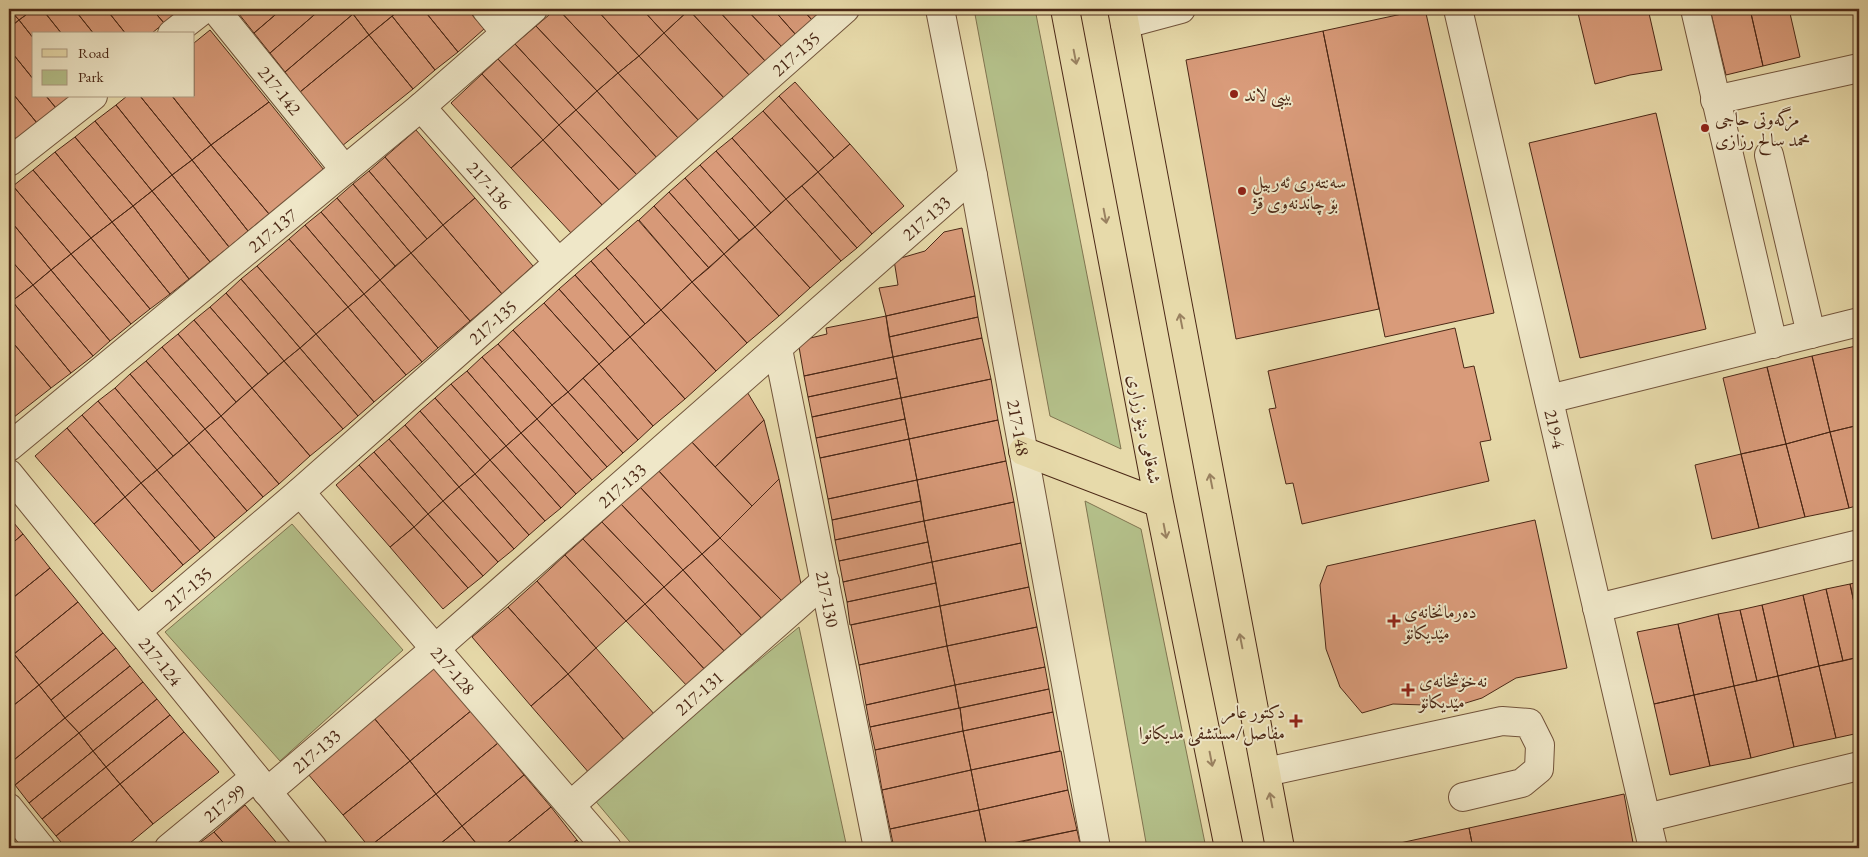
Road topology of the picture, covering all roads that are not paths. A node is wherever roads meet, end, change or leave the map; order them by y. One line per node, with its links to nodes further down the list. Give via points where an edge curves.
1 (204, 9): 12 (street)
2 (215, 9): 20 (street, 217-142)
3 (486, 9): 13 (street)
4 (533, 9): 13 (street, 217-137)
5 (845, 9): 22 (street, 217-135)
6 (940, 9): 21 (street, 217-148)
7 (1066, 9): 32 (main road, شەقامی دینۆ زراری, one-way to 32)
8 (1181, 9): 11 (street)
9 (1458, 9): 27 (street, 219-4)
10 (1695, 9): 16 (street)
11 (1124, 16): 39 (main road, one-way to 11)
12 (175, 32)
13 (505, 32): 17 (street, 217-137)
14 (1859, 68): 16 (street)
15 (90, 98): 19 (street)
16 (1715, 100): 25 (street)
17 (421, 108): 20 (street, 217-137); 22 (street, 217-136)
18 (1769, 155): 24 (street)
19 (9, 162)
20 (345, 170): 28 (street, 217-137)
21 (973, 176): 26 (street, 217-133); 29 (street, 217-148)
22 (558, 262): 31 (street, 217-135)
23 (1859, 322): 24 (street)
24 (1811, 334): 25 (street)
25 (1773, 344): 27 (street)
26 (778, 349): 34 (street, 217-130); 37 (street, 217-133)
27 (1549, 399): 35 (street, 219-4)
28 (9, 447)
29 (1023, 451): 32 (main road); 50 (street, 217-148)
30 (9, 474): 36 (street, 217-124)
31 (300, 492): 36 (street, 217-135); 37 (street, 217-128)
32 (1159, 503): 51 (main road, شەقامی دینۆ زراری, one-way to 51)
33 (1859, 544): 35 (street)
34 (826, 581): 42 (street, 217-131); 49 (street, 217-130)
35 (1597, 608): 44 (street, 219-4)
36 (137, 631): 40 (street, 217-124)
37 (435, 649): 40 (street, 217-133); 42 (street, 217-128)
38 (1859, 766): 44 (street)
39 (1266, 772): 41 (street, via 1502,721 1529,724 1540,745 1539,769 1522,783); 52 (main road, one-way to 39)
40 (261, 784): 46 (street, 217-99); 47 (street, 217-124)
41 (1463, 797)
42 (572, 805): 48 (street, 217-128)
43 (9, 808): 45 (street)
44 (1646, 818): 53 (street, 219-4)
45 (42, 848)
46 (169, 848)
47 (314, 848)
48 (607, 848)
49 (878, 848)
50 (1096, 848)
51 (1229, 848)
52 (1280, 848)
53 (1653, 848)

